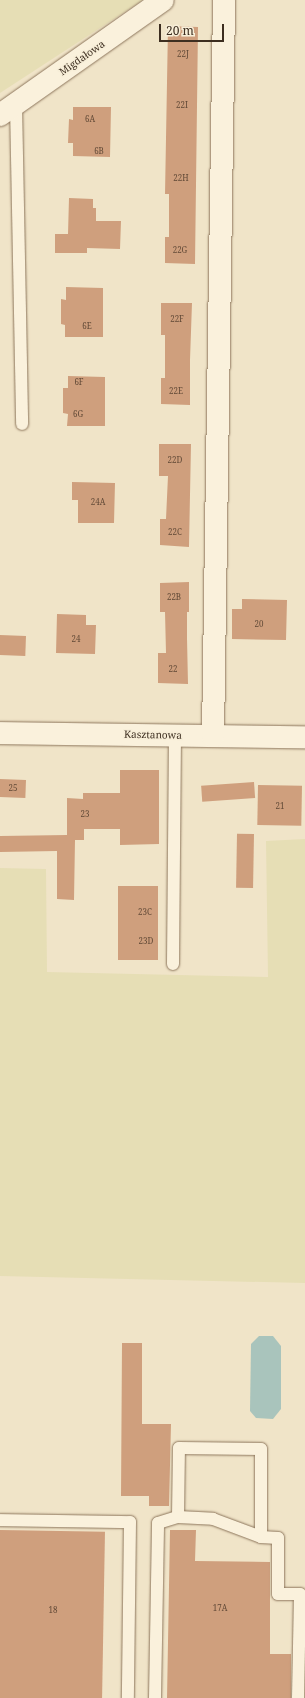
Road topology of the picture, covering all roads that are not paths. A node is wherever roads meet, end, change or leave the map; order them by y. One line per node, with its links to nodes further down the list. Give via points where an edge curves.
1 (163, 0): 3 (street, Migdałowa)
2 (224, 0): 7 (street)
3 (8, 109): 4 (lane)
4 (22, 424)
5 (0, 733): 6 (street, Kasztanowa)
6 (175, 736): 7 (street, Kasztanowa); 9 (lane)
7 (213, 736): 8 (street, Kasztanowa)
8 (305, 737)
9 (173, 964)
10 (178, 1517): 12 (lane, via 213,1519); 12 (lane, via 179,1448 261,1449); 14 (lane, via 158,1523)
11 (0, 1520): 13 (lane, via 130,1522)
12 (261, 1537): 15 (lane, via 278,1538 278,1594 300,1594)
13 (128, 1698)
14 (155, 1698)
15 (298, 1698)

